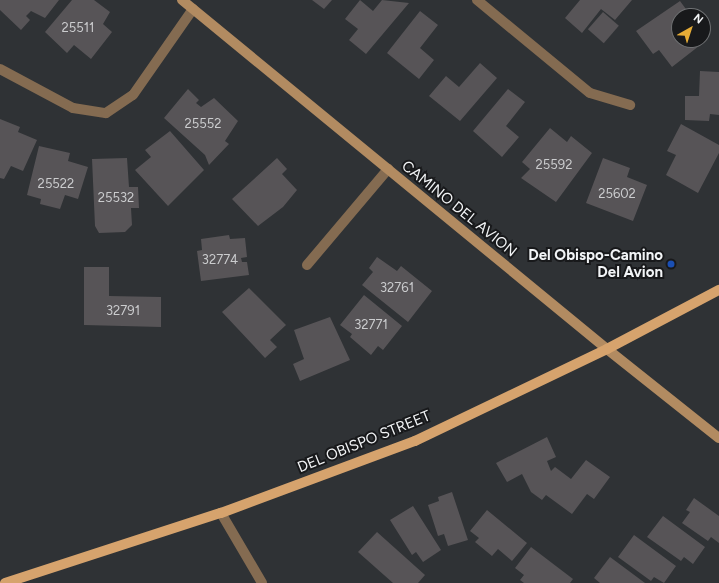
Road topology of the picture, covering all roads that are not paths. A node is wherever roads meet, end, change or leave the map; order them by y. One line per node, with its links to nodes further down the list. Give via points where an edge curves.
1 (182, 0): 3 (main road, CAMINO DEL AVION)
2 (478, 0): 5 (street, via 590,94)
3 (193, 9): 4 (street, via 133,95 106,113 73,108); 6 (main road, CAMINO DEL AVION)
4 (0, 69)
5 (630, 105)
6 (388, 169): 7 (street); 9 (main road, CAMINO DEL AVION)
7 (307, 265)
8 (719, 290): 9 (main road, DEL OBISPO STREET)
9 (607, 350): 10 (main road, CAMINO DEL AVION); 11 (main road, DEL OBISPO STREET, via 415,440)
10 (719, 438)
11 (220, 513): 12 (main road, DEL OBISPO STREET); 13 (street)
12 (5, 583)
13 (262, 583)

